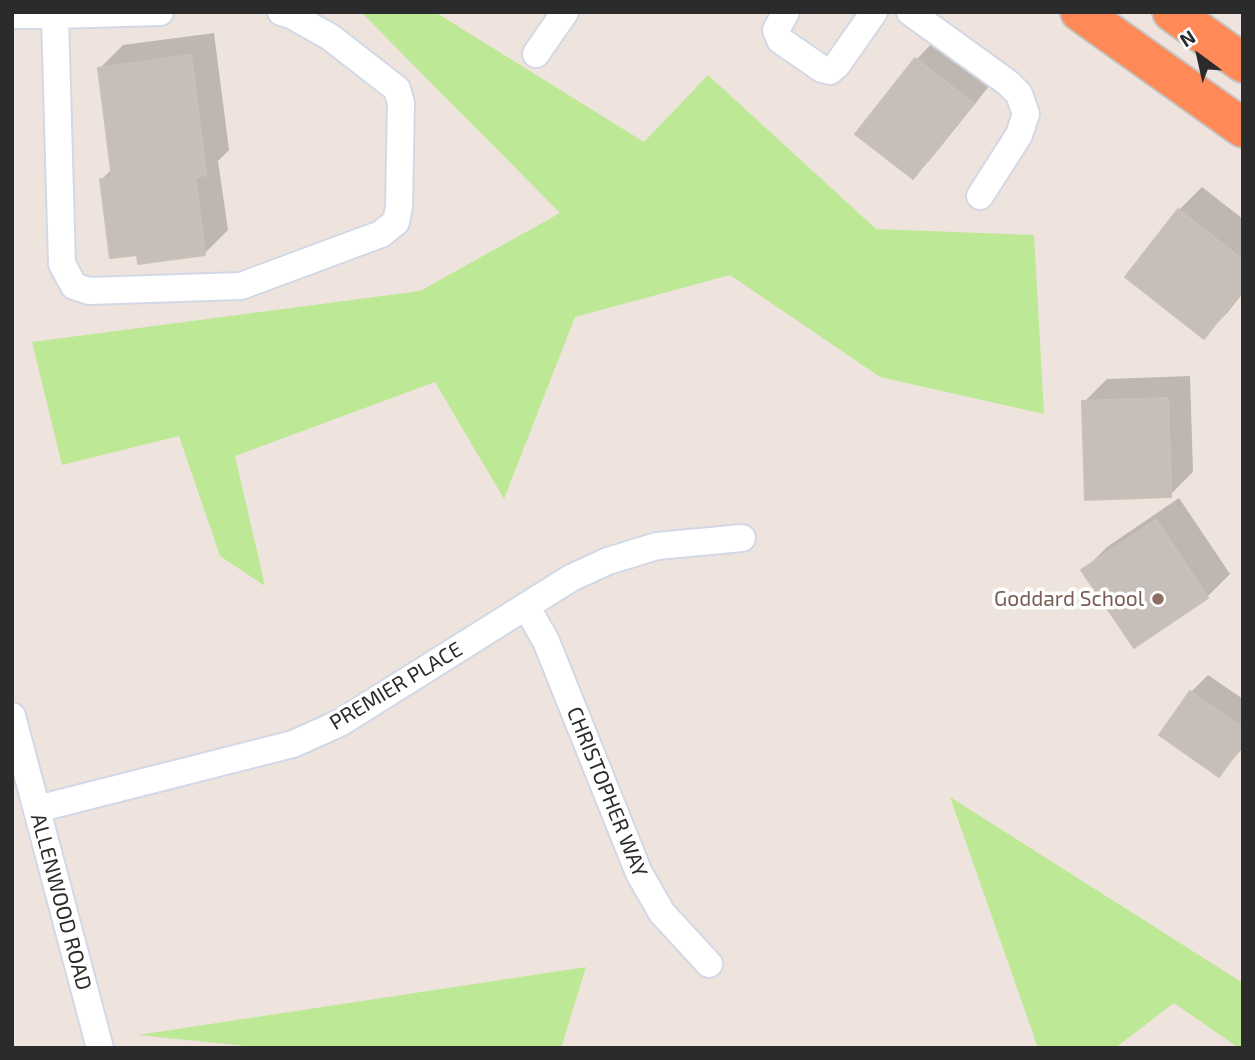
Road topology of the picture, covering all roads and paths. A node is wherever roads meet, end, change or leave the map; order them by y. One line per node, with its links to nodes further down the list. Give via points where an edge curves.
1 (160, 12): 9 (street)
2 (281, 12): 9 (street, via 330,37 397,89 401,103 396,222 381,234 242,286 89,291 74,286 62,264)
3 (565, 12): 11 (street)
4 (786, 12): 5 (street, via 776,30 780,40 830,71)
5 (874, 12)
6 (909, 12): 14 (street, via 1019,94 1026,114 1019,135)
7 (1080, 12): 13 (highway)
8 (1172, 12): 12 (highway)
9 (55, 14): 10 (street)
10 (12, 15)
11 (536, 54)
12 (1243, 62)
13 (1243, 128)
14 (980, 196)
15 (743, 538): 16 (street, PREMIER PLACE, via 657,546 608,561)
16 (526, 606): 18 (street, PREMIER PLACE, via 340,723 293,744); 19 (street, CHRISTOPHER WAY, via 545,641 639,873 662,913)
17 (12, 716): 18 (street, ALLENWOOD ROAD)
18 (37, 809): 20 (street, ALLENWOOD ROAD)
19 (709, 964)
20 (100, 1048)

